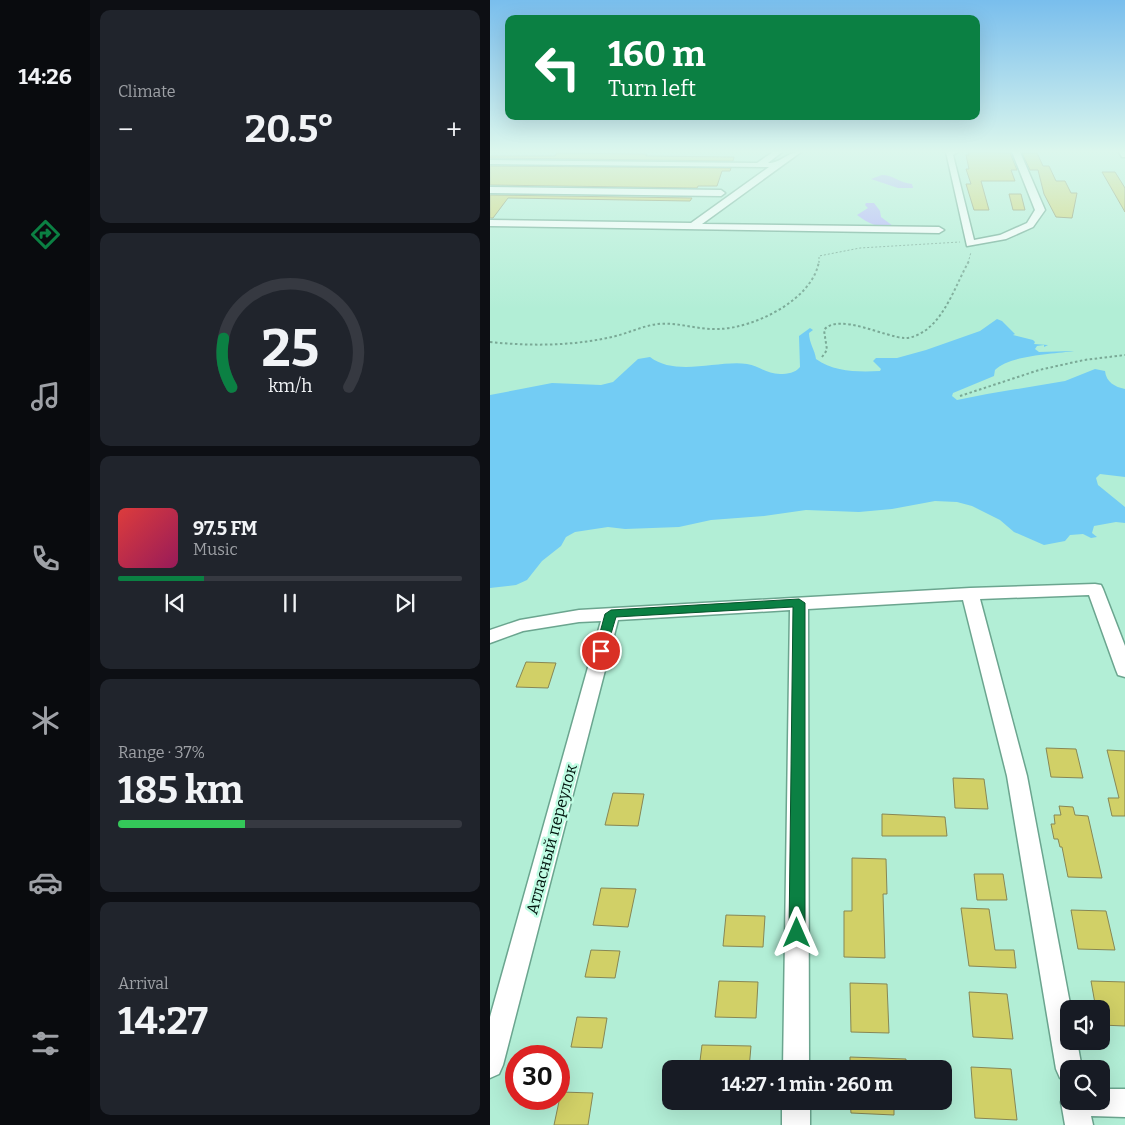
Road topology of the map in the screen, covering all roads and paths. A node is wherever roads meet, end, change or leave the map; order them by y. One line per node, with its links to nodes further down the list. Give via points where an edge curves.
1 (723, 204): 7 (street)
2 (961, 204): 9 (street)
3 (1038, 204): 9 (street, via 1040,210 1030,225 1003,237)
4 (690, 215): 6 (street)
5 (490, 223): 6 (street)
6 (675, 226): 7 (street)
7 (693, 226): 8 (street)
8 (939, 230)
9 (970, 244): 10 (path, via 954,241 864,246 819,256 815,276 801,293 770,316 740,326 706,330 667,324 582,342); 12 (path, via 971,257 943,311 919,335 906,338 834,324 824,330 827,350)
10 (490, 342)
11 (1125, 355): 13 (path, via 1039,370)
12 (822, 357)
13 (960, 396)
14 (970, 594): 15 (street); 18 (street, via 1095,589); 20 (street, via 1017,776)
15 (799, 603): 16 (street); 19 (street)
16 (611, 614): 17 (street, via 520,626); 21 (street, Атласный переулок)
17 (490, 637)
18 (1125, 670)
19 (796, 1060)
20 (1067, 1060)
21 (490, 1064)
22 (1125, 1103): 23 (street)
23 (1110, 1105)
24 (796, 1110): 25 (street)
25 (796, 1125)

